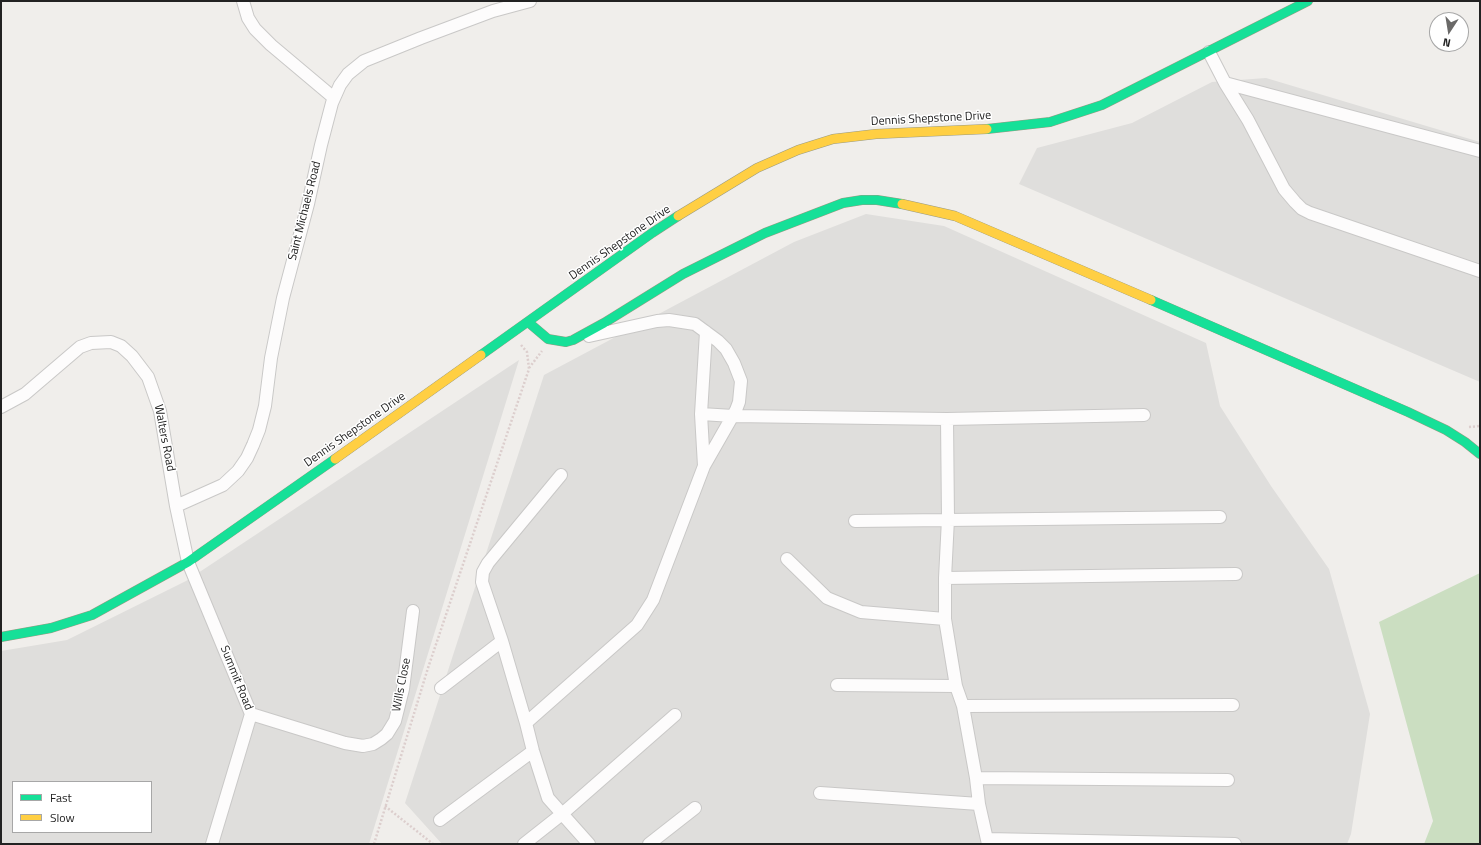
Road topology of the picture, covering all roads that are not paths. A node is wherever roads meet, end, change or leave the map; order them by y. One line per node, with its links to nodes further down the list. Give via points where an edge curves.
1 (243, 1): 6 (street, via 248,18 255,29)
2 (530, 1): 6 (street, Saint Michaels Road, via 493,11 364,61 348,74)
3 (1308, 1): 4 (street, Dennis Shepstone Drive)
4 (1209, 52): 5 (street); 9 (street, Dennis Shepstone Drive, via 1102,105 1050,122 986,129 876,134 833,139 798,150 757,168 652,233)
5 (1225, 83): 7 (street); 8 (street, via 1248,120 1284,189 1302,208 1310,213)
6 (334, 98): 20 (street, Saint Michaels Road, via 284,298 265,406 253,445 238,471 223,485)
7 (1480, 151)
8 (1480, 271)
9 (528, 322): 11 (street, via 548,339 566,342); 25 (street, Dennis Shepstone Drive)
10 (706, 332): 11 (street, via 695,324 669,320); 13 (street); 15 (street, via 726,349 741,381 739,402)
11 (573, 340): 17 (street, via 683,274 765,233 843,203 877,200 955,216 1408,412 1446,430)
12 (1, 407): 20 (street, Walters Road, via 25,394 80,347 102,342 121,346 148,378 160,412)
13 (701, 414): 15 (street); 18 (street)
14 (1144, 415): 16 (street)
15 (733, 416): 16 (street); 18 (street)
16 (946, 419): 22 (street)
17 (1480, 454)
18 (704, 466): 39 (street, via 652,600 637,625)
19 (561, 475): 31 (street, via 483,572 482,582)
20 (176, 506): 25 (street, Walters Road)
21 (1220, 517): 22 (street)
22 (948, 519): 23 (street); 27 (street)
23 (855, 521)
24 (787, 559): 29 (street, via 826,598 861,612)
25 (188, 562): 30 (street, Dennis Shepstone Drive, via 92,615 51,628); 37 (street, Summit Road)
26 (1236, 574): 27 (street)
27 (945, 578): 29 (street)
28 (414, 611): 37 (street, Wills Close, via 403,689 395,721 381,739 362,746 345,743)
29 (945, 619): 33 (street)
30 (1, 637)
31 (502, 641): 34 (street); 39 (street)
32 (837, 685): 33 (street)
33 (956, 686): 36 (street)
34 (440, 688)
35 (1233, 705): 36 (street)
36 (963, 706): 41 (street)
37 (251, 714): 49 (street, Summit Road)
38 (675, 715): 46 (street)
39 (526, 723): 40 (street)
40 (532, 751): 46 (street, via 548,798); 47 (street)
41 (976, 778): 42 (street); 44 (street)
42 (1228, 780)
43 (820, 793): 44 (street)
44 (979, 804): 48 (street)
45 (695, 808): 52 (street)
46 (562, 814): 50 (street); 51 (street)
47 (440, 820)
48 (987, 842): 53 (street)
49 (212, 844)
50 (524, 844)
51 (590, 844)
52 (649, 844)
53 (1235, 844)

